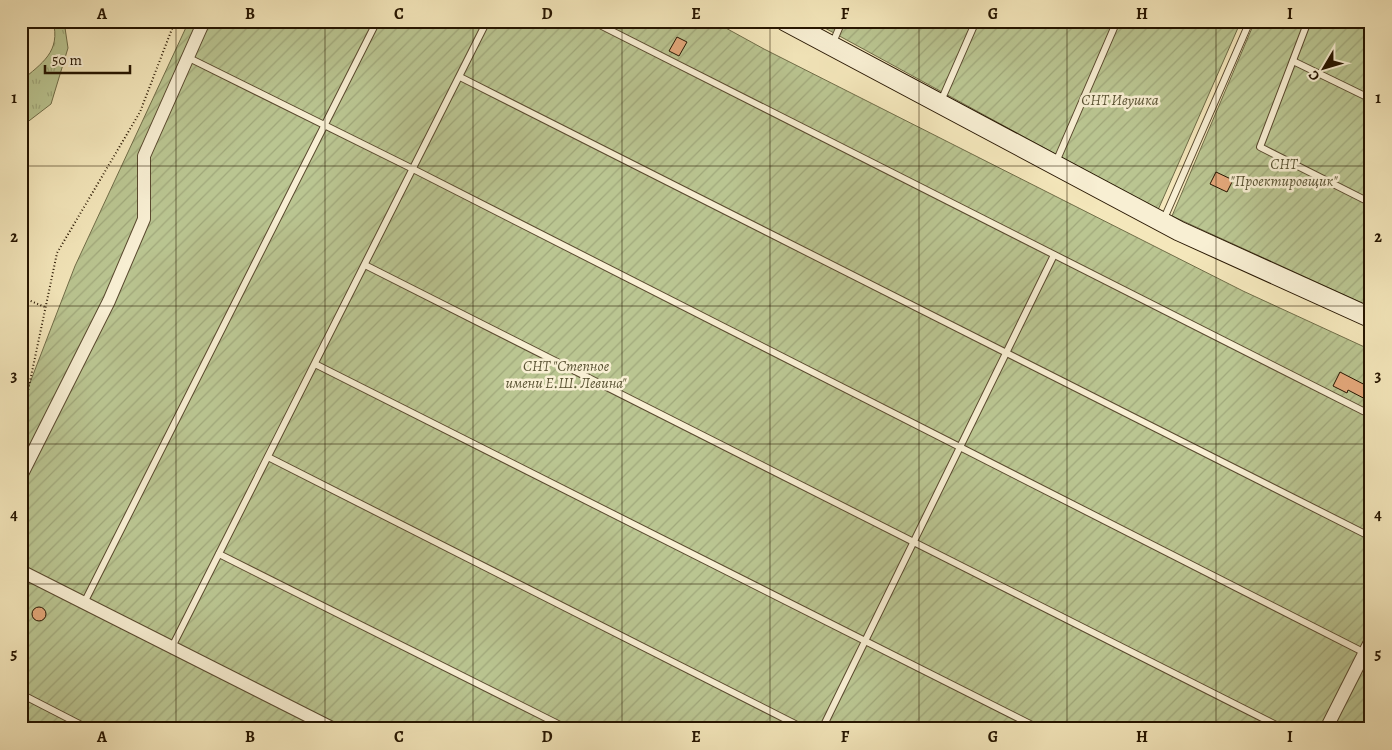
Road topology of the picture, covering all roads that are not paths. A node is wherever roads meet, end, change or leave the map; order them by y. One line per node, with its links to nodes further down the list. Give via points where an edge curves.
1 (204, 21): 12 (street)
2 (377, 21): 17 (lane)
3 (487, 21): 14 (lane)
4 (592, 21): 22 (lane)
5 (785, 21): 11 (street)
6 (842, 21): 11 (lane)
7 (976, 21): 16 (lane)
8 (1117, 21): 18 (lane)
9 (1250, 21): 21 (lane)
10 (1308, 21): 13 (lane)
11 (831, 46): 16 (street)
12 (187, 57): 17 (lane); 30 (street, via 144,156 144,219 109,301)
13 (1293, 61): 15 (lane); 20 (lane, via 1260,146)
14 (460, 77): 19 (lane); 25 (lane)
15 (1371, 100)
16 (939, 104): 18 (street)
17 (324, 125): 19 (lane); 35 (lane)
18 (1054, 166): 21 (street)
19 (414, 169): 23 (lane); 28 (lane)
20 (1371, 203)
21 (1162, 222): 24 (street)
22 (1054, 255): 25 (lane); 27 (lane)
23 (365, 265): 26 (lane); 32 (lane)
24 (1371, 318)
25 (1006, 353): 28 (lane); 31 (lane)
26 (315, 364): 29 (lane); 37 (lane)
27 (1371, 415)
28 (960, 447): 32 (lane); 39 (lane)
29 (268, 457): 33 (lane); 44 (lane)
30 (21, 476)
31 (1371, 537)
32 (914, 542): 37 (lane); 47 (lane)
33 (219, 554): 38 (lane); 43 (lane)
34 (21, 571): 35 (street)
35 (84, 603): 38 (street)
36 (1371, 640): 39 (street)
37 (865, 641): 45 (lane); 46 (lane)
38 (172, 647): 42 (street)
39 (1368, 654): 48 (street)
40 (21, 694): 41 (lane)
41 (89, 729)
42 (334, 729)
43 (568, 729)
44 (805, 729)
45 (822, 729)
46 (1040, 729)
47 (1284, 729)
48 (1326, 729)

